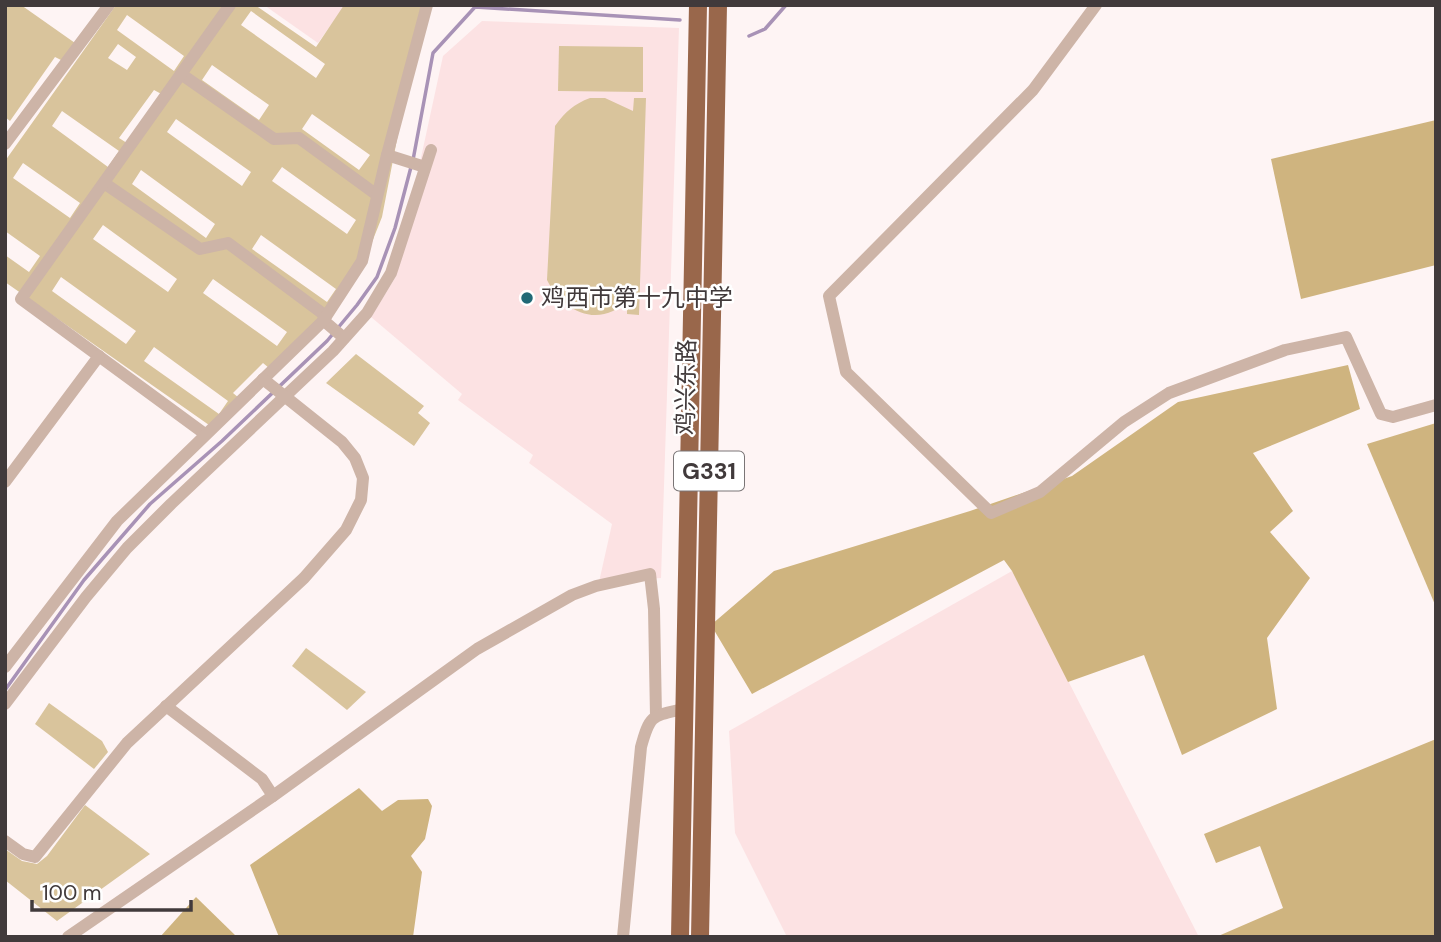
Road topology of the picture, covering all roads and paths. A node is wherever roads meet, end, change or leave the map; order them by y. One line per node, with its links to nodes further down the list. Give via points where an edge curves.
1 (109, 5): 8 (street)
2 (230, 5): 7 (street)
3 (427, 5): 10 (street)
4 (698, 5): 25 (highway, 鸡兴东路 / G331)
5 (719, 5): 32 (highway, 鸡兴东路 / G331)
6 (1097, 5): 19 (street, via 1033,90 829,296 846,372 991,513 1040,492 1124,422 1169,393 1285,350 1346,337 1381,414 1393,417)
7 (181, 75): 12 (street); 13 (street, via 274,139 299,138)
8 (5, 144)
9 (430, 150): 11 (street)
10 (387, 155): 11 (street); 13 (street)
11 (425, 167): 15 (street, via 391,273 367,313)
12 (104, 183): 14 (street, via 200,249 228,243); 16 (street, via 21,299)
13 (377, 195): 14 (street, via 362,261)
14 (325, 318): 15 (street); 17 (street)
15 (344, 338): 18 (street)
16 (99, 356): 20 (street); 21 (street)
17 (263, 379): 18 (street); 20 (street)
18 (284, 397): 23 (street, via 127,548); 24 (street, via 342,442 355,458 363,478 361,500 346,530 304,578)
19 (1436, 405)
20 (205, 434): 22 (street, via 117,522)
21 (5, 482)
22 (5, 667)
23 (5, 704)
24 (166, 706): 27 (street, via 262,779); 28 (street, via 127,743 36,857)
25 (684, 709): 26 (street); 31 (highway, 鸡兴东路 / G331)
26 (656, 716): 27 (street, via 650,574 572,595 477,649); 30 (street, via 647,726 641,747)
27 (273, 796): 29 (street)
28 (5, 841)
29 (68, 937)
30 (623, 937)
31 (680, 937)
32 (699, 937)

